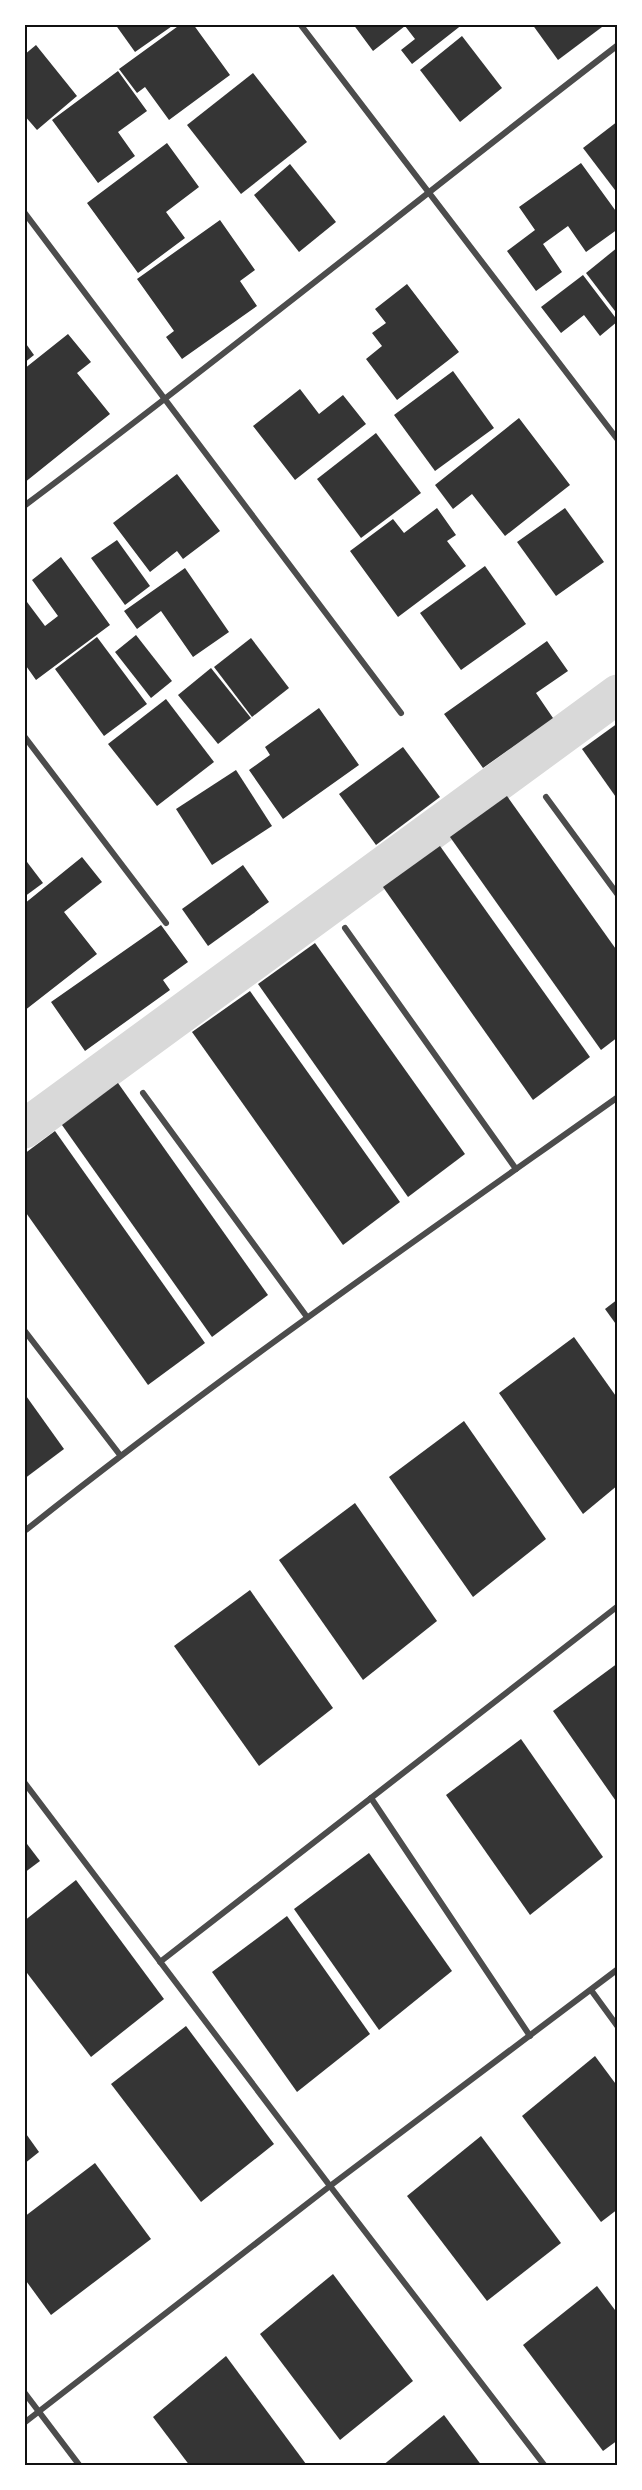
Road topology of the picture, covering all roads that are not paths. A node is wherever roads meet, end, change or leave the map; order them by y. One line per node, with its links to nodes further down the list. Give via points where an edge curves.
1 (300, 24): 3 (street)
2 (618, 45): 3 (street)
3 (427, 191): 5 (street); 6 (street)
4 (24, 212): 5 (street)
5 (165, 400): 7 (street); 8 (street)
6 (618, 440)
7 (24, 506)
8 (401, 713)
9 (24, 736): 12 (street)
10 (546, 797): 11 (street)
11 (618, 895)
12 (166, 923)
13 (345, 927): 16 (street)
14 (143, 1093): 17 (street)
15 (618, 1096): 16 (street)
16 (516, 1169): 17 (street)
17 (307, 1317): 19 (street)
18 (24, 1330): 19 (street)
19 (120, 1455): 20 (street)
20 (26, 1530)
21 (618, 1606): 23 (street)
22 (24, 1782): 24 (street)
23 (371, 1798): 24 (street); 28 (street)
24 (160, 1962): 29 (street)
25 (618, 1969): 26 (street)
26 (591, 1990): 27 (street); 28 (street)
27 (618, 2027)
28 (530, 2036): 29 (street)
29 (330, 2186): 31 (street); 34 (street)
30 (24, 2392): 31 (street)
31 (39, 2412): 32 (street); 33 (street)
32 (24, 2423)
33 (80, 2466)
34 (545, 2466)

